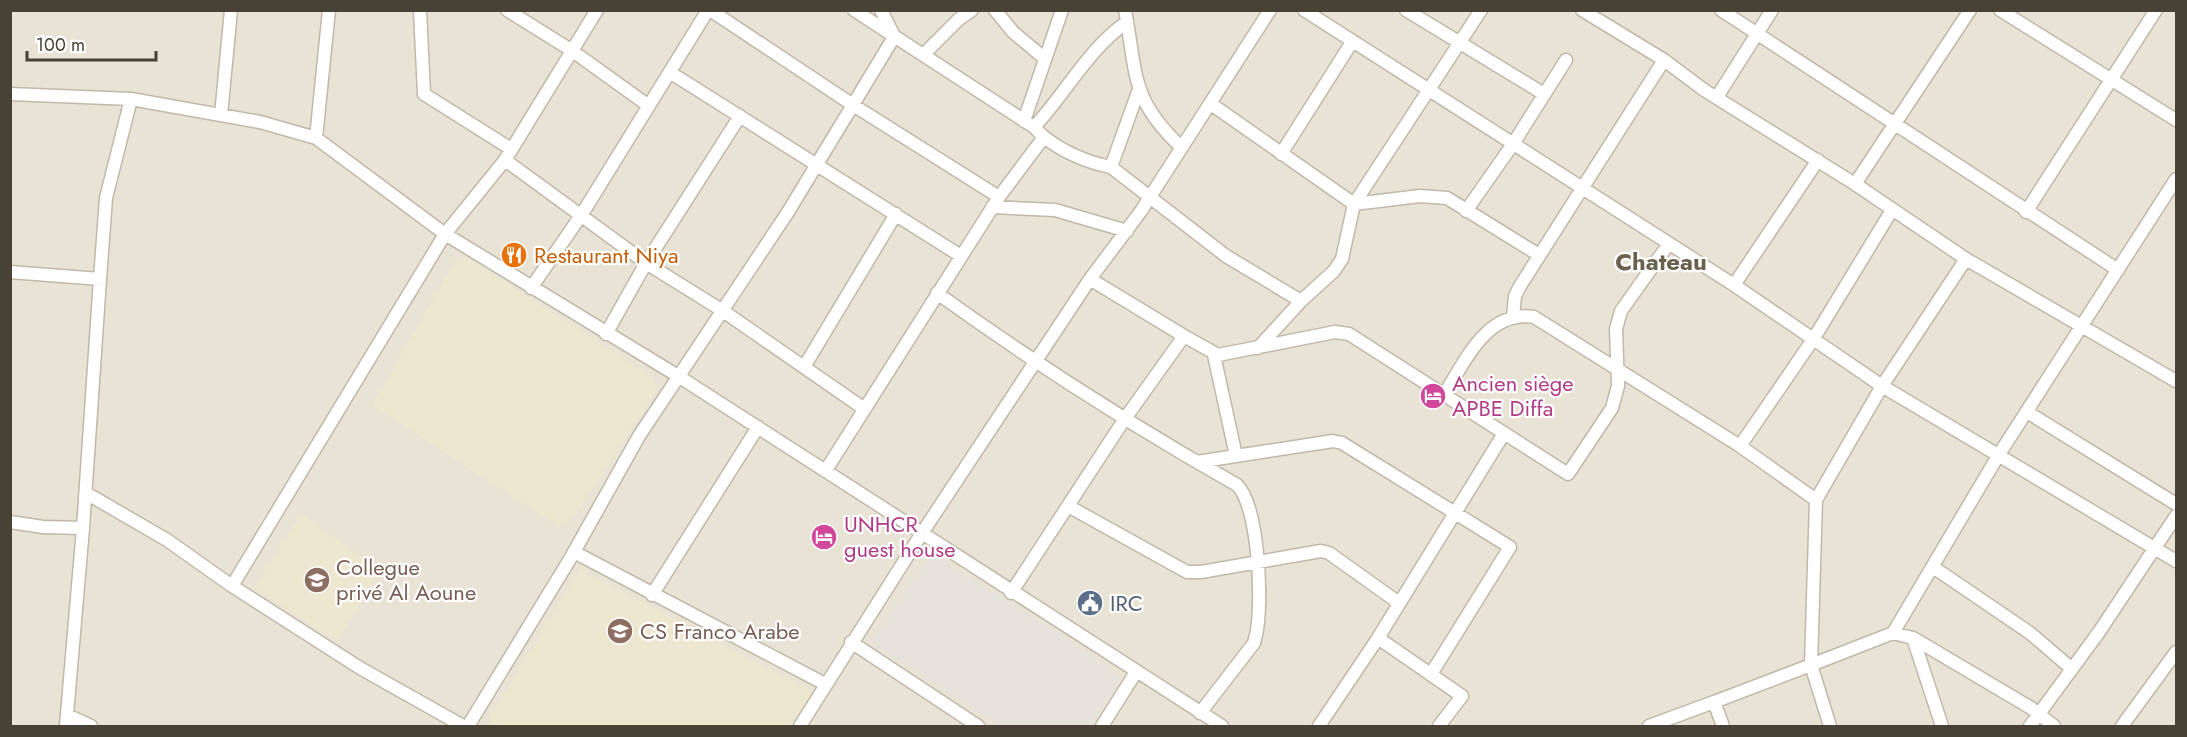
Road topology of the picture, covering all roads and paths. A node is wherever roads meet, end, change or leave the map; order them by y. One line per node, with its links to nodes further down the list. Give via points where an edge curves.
1 (231, 10): 43 (street)
2 (329, 10): 49 (street)
3 (420, 10): 52 (street, via 424,94)
4 (507, 10): 27 (street)
5 (597, 10): 27 (street)
6 (709, 10): 32 (street); 41 (street)
7 (854, 10): 24 (street)
8 (881, 10): 24 (street)
9 (972, 10): 28 (street)
10 (996, 10): 29 (street, via 1012,32)
11 (1062, 10): 29 (street)
12 (1270, 10): 40 (street)
13 (1304, 10): 25 (street)
14 (1406, 10): 26 (street)
15 (1481, 10): 26 (street)
16 (1582, 10): 31 (street)
17 (1720, 10): 23 (street)
18 (1772, 10): 23 (street)
19 (1970, 10): 47 (street)
20 (2000, 10): 33 (street)
21 (2156, 10): 33 (street)
22 (1126, 16): 35 (street); 46 (street, via 1054,106)
23 (1757, 34): 38 (street); 47 (street)
24 (894, 37): 28 (street); 41 (street)
25 (1352, 42): 34 (street); 53 (street)
26 (1460, 43): 34 (street); 37 (street)
27 (571, 50): 42 (street); 52 (street)
28 (924, 54): 46 (street)
29 (1044, 58): 46 (street)
30 (1566, 60): 37 (street)
31 (1664, 60): 38 (street); 59 (street)
32 (671, 73): 42 (street); 44 (street)
33 (2111, 80): 45 (street); 65 (street)
34 (1426, 91): 50 (street); 62 (street)
35 (1138, 92): 51 (street, via 1160,128); 56 (street)
36 (10, 94): 39 (street)
37 (1544, 94): 50 (street)
38 (1717, 97): 54 (street)
39 (130, 99): 43 (street); 77 (street, via 105,198)
40 (1211, 104): 51 (street); 53 (street)
41 (853, 105): 55 (street); 61 (street)
42 (649, 106): 66 (street)
43 (221, 115): 49 (street)
44 (740, 116): 55 (street); 74 (street)
45 (2176, 120)
46 (1029, 124): 48 (street)
47 (1894, 126): 58 (street); 65 (street, via 1993,186)
48 (1044, 137): 56 (street, via 1061,151); 61 (street)
49 (316, 138): 69 (street)
50 (1513, 144): 59 (street); 64 (street)
51 (1181, 147): 60 (street)
52 (508, 154): 66 (street); 69 (street)
53 (1281, 154): 62 (street)
54 (1818, 160): 58 (street); 79 (street)
55 (818, 164): 67 (street); 83 (street)
56 (1111, 167): 60 (street)
57 (2176, 179): 75 (street)
58 (1855, 184): 63 (street)
59 (1582, 189): 70 (street); 71 (street)
60 (1151, 196): 68 (street); 82 (street, via 1226,256)
61 (995, 202): 68 (street, via 1055,210); 72 (street)
62 (1354, 204): 64 (street, via 1429,196 1447,198); 82 (street, via 1342,259)
63 (1892, 210): 73 (street); 88 (street)
64 (1466, 211): 71 (street)
65 (2026, 212): 75 (street)
66 (582, 214): 74 (street); 80 (street)
67 (896, 214): 72 (street); 92 (street)
68 (1127, 231): 78 (street)
69 (445, 234): 80 (street); 122 (street)
70 (1668, 245): 79 (street); 93 (street, via 1618,319)
71 (1539, 255): 84 (street, via 1515,296)
72 (961, 256): 81 (street)
73 (1966, 259): 85 (street); 96 (street)
74 (646, 263): 83 (street); 86 (street)
75 (2118, 270): 85 (street)
76 (10, 272): 77 (street)
77 (100, 279): 108 (street)
78 (1090, 279): 87 (street); 91 (street)
79 (1734, 285): 88 (street)
80 (531, 288): 86 (street)
81 (937, 293): 91 (street); 98 (street)
82 (1301, 301): 89 (street)
83 (723, 311): 92 (street); 94 (street)
84 (1513, 317): 93 (street, via 1545,321); 97 (street, via 1487,331)
85 (2080, 327): 95 (street); 99 (street)
86 (606, 334): 94 (street)
87 (1184, 336): 90 (street); 100 (street)
88 (1814, 338): 96 (street); 103 (street)
89 (1258, 348): 90 (street); 97 (street, via 1342,332)
90 (1214, 355): 104 (street)
91 (1035, 363): 100 (street); 116 (street)
92 (804, 367): 98 (street)
93 (1619, 368): 102 (street, via 1612,408 1568,474); 103 (street)
94 (678, 376): 101 (street); 118 (street, via 639,436)
95 (2176, 381)
96 (1882, 386): 105 (street); 109 (street)
97 (1444, 393): 102 (street)
98 (863, 408): 107 (street)
99 (2026, 412): 105 (street); 110 (street)
100 (1124, 420): 106 (street); 111 (street)
101 (758, 427): 107 (street); 124 (street)
102 (1503, 435): 112 (street)
103 (1740, 446): 109 (street)
104 (1236, 456): 106 (street); 112 (street, via 1342,443)
105 (1998, 456): 117 (street); 121 (street)
106 (1197, 462): 119 (street, via 1237,485 1246,495)
107 (826, 470): 116 (street)
108 (86, 493): 115 (street); 122 (street, via 167,540)
109 (1816, 500): 131 (street)
110 (2176, 504)
111 (1068, 506): 119 (street, via 1187,572); 123 (street)
112 (1455, 512): 125 (street); 134 (street, via 1510,547)
113 (2176, 516): 117 (street)
114 (10, 522): 115 (street)
115 (83, 528): 139 (street)
116 (922, 533): 123 (street); 129 (street)
117 (2157, 549): 120 (street); 132 (street)
118 (574, 552): 124 (street); 143 (street)
119 (1258, 561): 125 (street, via 1313,551 1329,553); 137 (street, via 1258,628 1254,643)
120 (2176, 561)
121 (1933, 567): 126 (street); 132 (street, via 2030,633)
122 (232, 586): 142 (street, via 360,668)
123 (1011, 592): 133 (street)
124 (652, 595): 135 (street)
125 (1399, 603): 127 (street)
126 (1893, 633): 128 (street); 131 (street)
127 (1378, 638): 134 (street); 148 (street)
128 (1913, 638): 138 (street); 153 (street)
129 (852, 642): 135 (street); 140 (street)
130 (2176, 652): 156 (street)
131 (1811, 665): 136 (street); 152 (street)
132 (2072, 669): 138 (street)
133 (1136, 672): 137 (street); 146 (street)
134 (1431, 674): 149 (street, via 1462,696)
135 (825, 684): 144 (street)
136 (1714, 702): 150 (street); 151 (street)
137 (1200, 713): 147 (street)
138 (2040, 715): 154 (street); 155 (street)
139 (66, 721): 141 (street)
140 (959, 721): 145 (street)
141 (91, 726)
142 (462, 726)
143 (468, 726)
144 (800, 726)
145 (978, 726)
146 (1102, 726)
147 (1222, 726)
148 (1319, 726)
149 (1439, 726)
150 (1649, 726)
151 (1723, 726)
152 (1830, 726)
153 (1942, 726)
154 (2030, 726)
155 (2054, 726)
156 (2122, 726)

